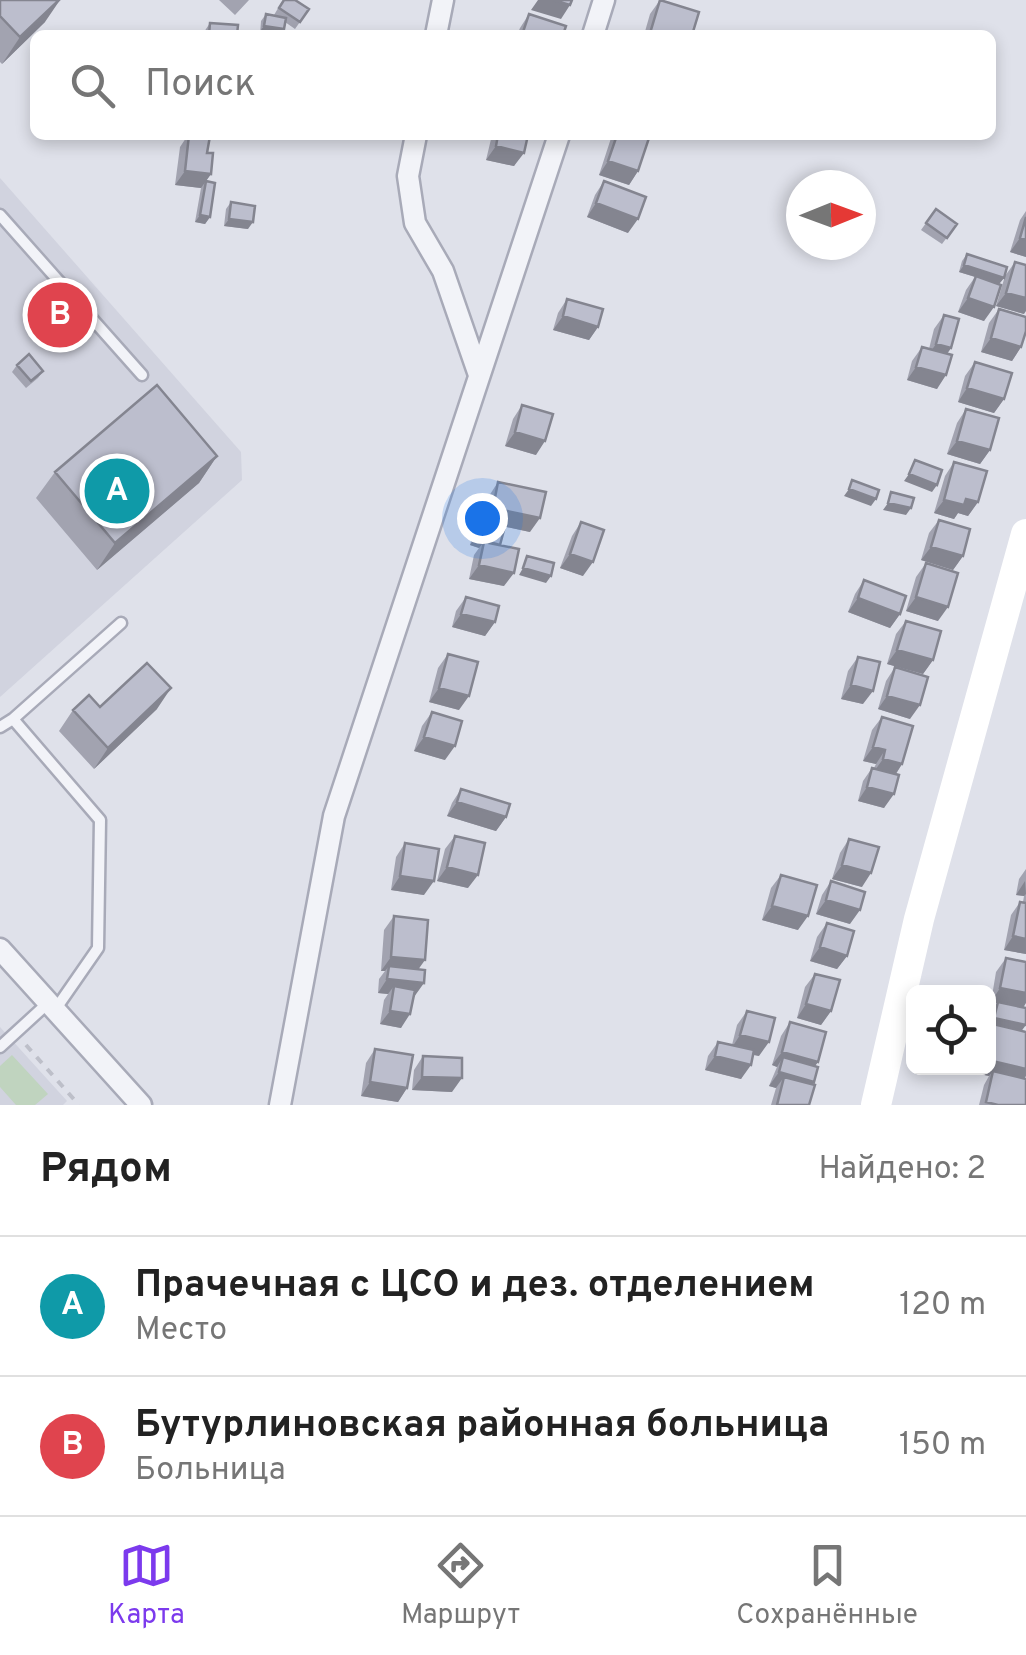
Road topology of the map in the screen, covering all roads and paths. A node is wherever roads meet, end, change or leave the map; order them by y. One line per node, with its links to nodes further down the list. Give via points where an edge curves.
1 (443, 0): 3 (street)
2 (604, 0): 4 (street)
3 (437, 30)
4 (595, 30)
5 (415, 140): 9 (street, via 408,176 415,223 443,272)
6 (557, 140): 9 (street)
7 (0, 215): 8 (lane)
8 (142, 375)
9 (480, 375): 20 (street, via 334,816)
10 (1026, 534): 21 (main road, via 919,919)
11 (120, 623): 12 (lane)
12 (12, 719): 13 (lane); 15 (lane, via 100,820 98,948)
13 (0, 728)
14 (0, 948): 15 (street)
15 (51, 1006): 16 (lane); 19 (street)
16 (16, 1033): 17 (lane); 18 (path)
17 (0, 1047)
18 (79, 1105)
19 (141, 1105)
20 (280, 1105)
21 (876, 1105)

